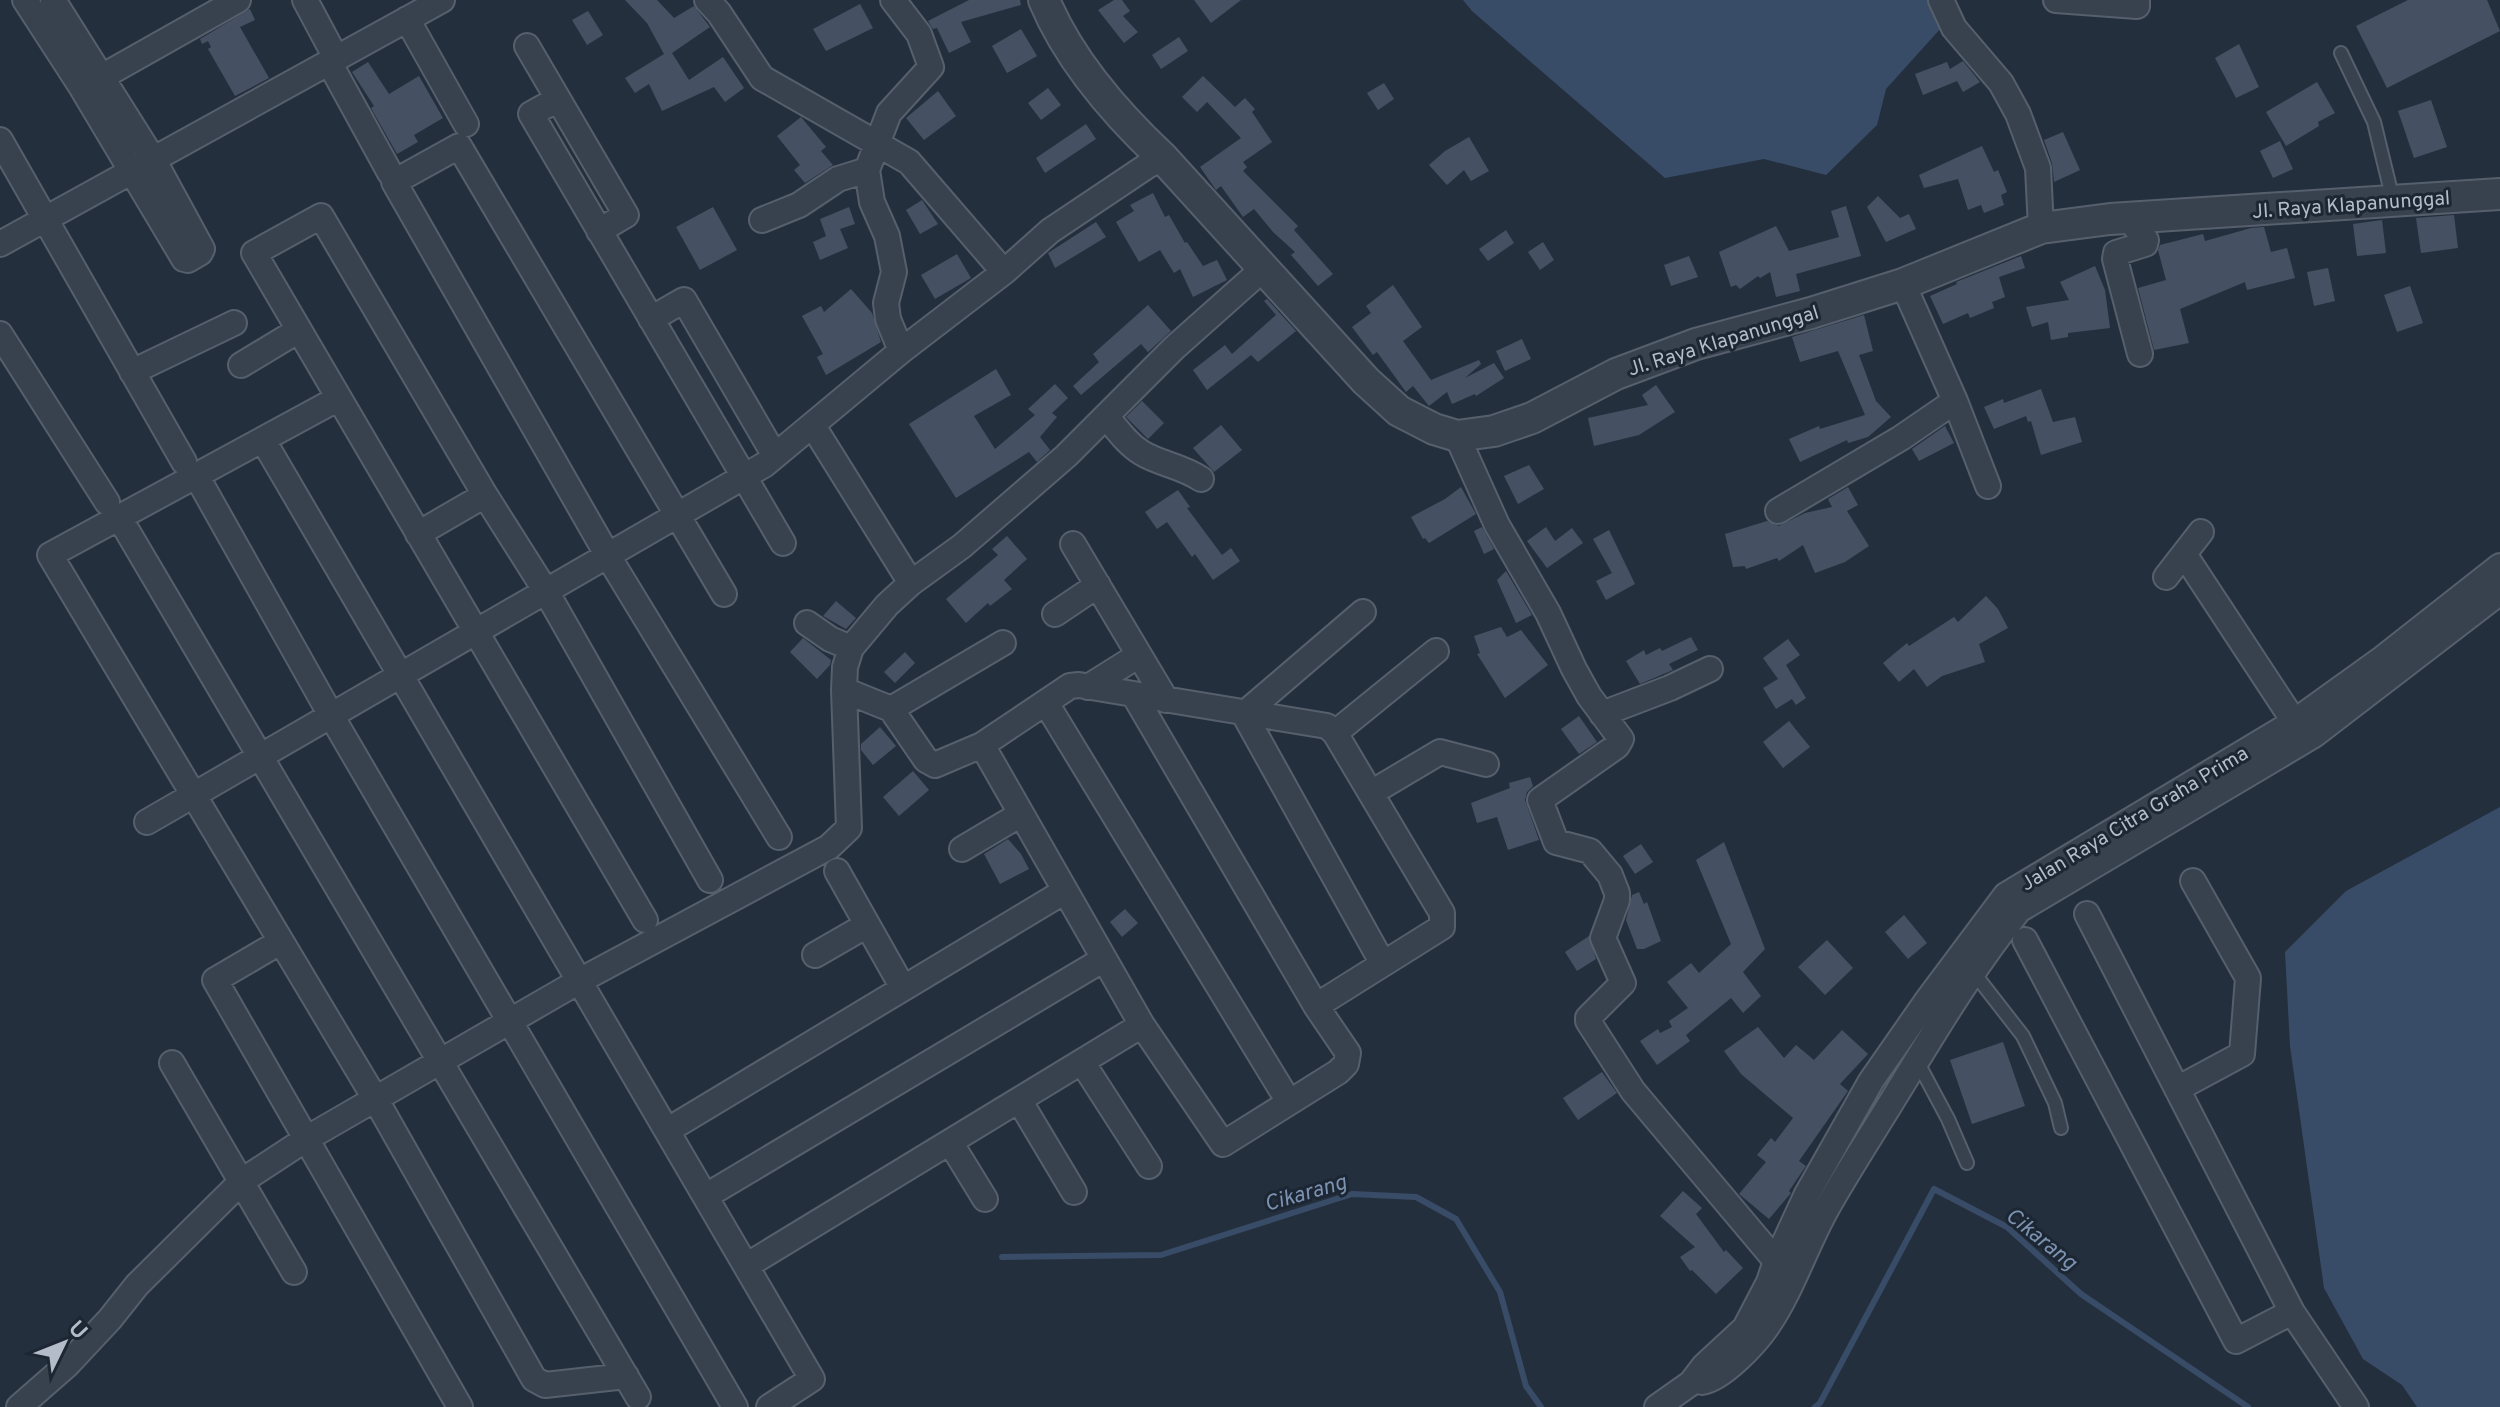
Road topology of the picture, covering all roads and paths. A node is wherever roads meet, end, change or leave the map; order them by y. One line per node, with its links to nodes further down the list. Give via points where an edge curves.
1 (53, 0): 16 (street)
2 (238, 0): 16 (street)
3 (305, 0): 15 (street)
4 (442, 0): 12 (street)
5 (707, 0): 19 (street, via 762,78)
6 (893, 0): 19 (street, via 925,45 931,67 889,113)
7 (1044, 0): 20 (street, Jl. Raya Klapanunggal, via 1101,91)
8 (1941, 0): 30 (street, via 1954,28 2001,83 2018,114 2038,168)
9 (2056, 0): 10 (street, via 2137,6)
10 (2137, 0)
11 (29, 1): 16 (street)
12 (407, 19): 15 (street); 17 (street)
13 (527, 46): 35 (street, via 558,99 531,114)
14 (2341, 53): 26 (lane, via 2374,122)
15 (332, 60): 21 (street); 24 (street)
16 (92, 82): 21 (street); 23 (street)
17 (466, 124)
18 (0, 140): 28 (street)
19 (877, 141): 22 (street); 33 (street, via 909,162)
20 (1163, 158): 32 (street, Jl. Raya Klapanunggal); 33 (street, via 1050,231)
21 (153, 159): 23 (street); 23 (street, via 202,249 188,260)
22 (867, 170): 29 (street, via 838,179 799,205); 39 (street, via 894,272 886,303)
23 (131, 171): 28 (street)
24 (390, 173)
25 (2500, 194): 26 (street, Jl. Raya Klapanunggal)
26 (2393, 201): 27 (street, Jl. Raya Klapanunggal)
27 (2128, 218): 30 (street, Jl. Raya Klapanunggal); 40 (street, via 2145,244 2120,250 2115,259)
28 (45, 219): 31 (street); 42 (street)
29 (762, 220)
30 (2041, 228): 34 (street, Jl. Raya Klapanunggal)
31 (0, 244)
32 (1264, 268): 45 (street); 47 (street, Jl. Raya Klapanunggal, via 1399,411)
33 (1004, 272): 39 (street)
34 (1903, 284): 44 (street); 47 (street, Jl. Raya Klapanunggal, via 1696,344 1616,374 1532,418)
35 (651, 319): 49 (street, via 684,300); 51 (street)
36 (234, 323): 42 (street)
37 (299, 330): 41 (street); 43 (street); 54 (street, via 254,253 321,216)
38 (0, 334): 55 (street)
39 (901, 351): 46 (street)
40 (2140, 354)
41 (241, 365)
42 (132, 372): 50 (street)
43 (339, 398): 48 (street); 59 (street)
44 (1955, 401): 53 (street); 56 (street)
45 (1106, 416): 52 (street, via 1143,454 1186,468); 64 (street, via 962,546)
46 (813, 426): 49 (street); 64 (street)
47 (1457, 436): 86 (street, via 1497,525)
48 (263, 440): 50 (street); 78 (street)
49 (775, 456): 51 (street)
50 (190, 468): 55 (street); 87 (street)
51 (743, 477): 57 (street); 60 (street)
52 (1201, 479)
53 (1988, 486)
54 (485, 495): 59 (street); 67 (street)
55 (113, 509): 91 (street); 94 (street, via 50,555)
56 (1778, 511)
57 (676, 516): 62 (street); 62 (street, via 459,146 394,182); 68 (street)
58 (2201, 532): 89 (street, via 2175,566)
59 (418, 534): 72 (street)
60 (783, 543)
61 (1073, 544): 65 (street)
62 (608, 556): 67 (street); 97 (street)
63 (2500, 566): 89 (street, Jalan Raya Citra Graha Prima)
64 (911, 583): 74 (street)
65 (1098, 585): 70 (street); 76 (street)
66 (2500, 592): 89 (street, Jalan Raya Citra Graha Prima)
67 (547, 593): 72 (street); 100 (street)
68 (724, 594)
69 (1363, 612): 85 (street)
70 (1055, 614)
71 (807, 623): 74 (street)
72 (476, 632): 78 (street); 104 (street)
73 (1003, 643): 84 (street)
74 (851, 648): 80 (street)
75 (1436, 651): 88 (street)
76 (1139, 655): 79 (street); 82 (street)
77 (1710, 669): 86 (street)
78 (401, 676): 87 (street); 112 (street)
79 (1088, 687): 81 (street); 83 (street, via 1070,686)
80 (844, 690): 84 (street); 112 (street, via 849,828 841,837)
81 (1134, 695): 82 (street); 114 (street)
82 (1166, 700): 85 (street)
83 (1046, 703): 90 (street); 125 (street)
84 (891, 709): 90 (street, via 930,764)
85 (1244, 714): 88 (street, via 1327,726); 110 (street)
86 (1602, 714): 136 (street, via 1620,743 1540,800 1557,843 1590,851 1617,893 1603,938 1623,985 1588,1021 1633,1091)
87 (332, 717): 91 (street); 116 (street)
88 (1335, 733): 93 (street)
89 (2294, 735): 111 (street, Jalan Raya Citra Graha Prima, via 2019,910); 115 (street, Jalan Raya Citra Graha Prima, via 2006,895)
90 (982, 745): 95 (street)
91 (260, 757): 94 (street); 118 (street)
92 (1486, 764): 93 (street, via 1440,752)
93 (1371, 793): 110 (street, via 1444,918 1442,927)
94 (193, 796): 96 (street); 107 (street)
95 (1021, 814): 98 (street); 102 (street)
96 (147, 822)
97 (779, 837)
98 (962, 849)
99 (837, 871): 105 (street)
100 (710, 880)
101 (2193, 881): 122 (street, via 2248,978 2242,1054)
102 (1065, 891): 109 (street); 113 (street)
103 (2087, 914): 122 (street)
104 (645, 920)
105 (867, 925): 108 (street); 113 (street)
106 (2025, 940): 139 (street, via 2236,1341)
107 (280, 942): 123 (street); 128 (street, via 215,980)
108 (815, 955)
109 (1104, 959): 117 (street); 134 (street)
110 (1383, 964): 114 (street)
111 (1974, 973): 115 (street, Jalan Raya Citra Graha Prima); 126 (lane, via 2023,1036)
112 (581, 980): 116 (street); 127 (street)
113 (903, 988): 127 (street)
114 (1316, 1006): 125 (street, via 1347,1058 1338,1072)
115 (1936, 1008): 119 (street, Jalan Raya Citra Graha Prima); 136 (street, Jalan Raya Citra Graha Prima, via 1871,1081)
116 (510, 1021): 118 (street); 143 (street)
117 (1142, 1025): 120 (street); 125 (street, via 1223,1144)
118 (440, 1061): 123 (street); 123 (street, via 632,1386 538,1383)
119 (1917, 1061): 130 (lane); 140 (street, Jalan Raya Citra Graha Prima, via 1826,1209 1765,1329 1730,1366 1709,1381)
120 (1082, 1062): 124 (street); 131 (street)
121 (172, 1063): 132 (street)
122 (2177, 1089): 139 (street)
123 (376, 1100): 128 (street)
124 (1019, 1100): 129 (street); 133 (street)
125 (1289, 1102)
126 (2061, 1128)
127 (668, 1130): 134 (street)
128 (306, 1139): 132 (street); 142 (street)
129 (950, 1142): 135 (street); 137 (street)
130 (1967, 1163)
131 (1149, 1166)
132 (242, 1181): 138 (street); 141 (street, via 137,1285 67,1365)
133 (1074, 1192)
134 (706, 1196): 137 (street)
135 (985, 1199)
136 (1776, 1261): 140 (street, Jalan Raya Citra Graha Prima, via 1745,1328)
137 (746, 1266): 144 (street, via 812,1379)
138 (294, 1272)
139 (2292, 1312): 146 (street)
140 (1691, 1383): 145 (street, Jalan Raya Citra Graha Prima)
141 (19, 1407)
142 (460, 1407)
143 (735, 1407)
144 (769, 1407)
145 (1657, 1407)
146 (2356, 1407)

